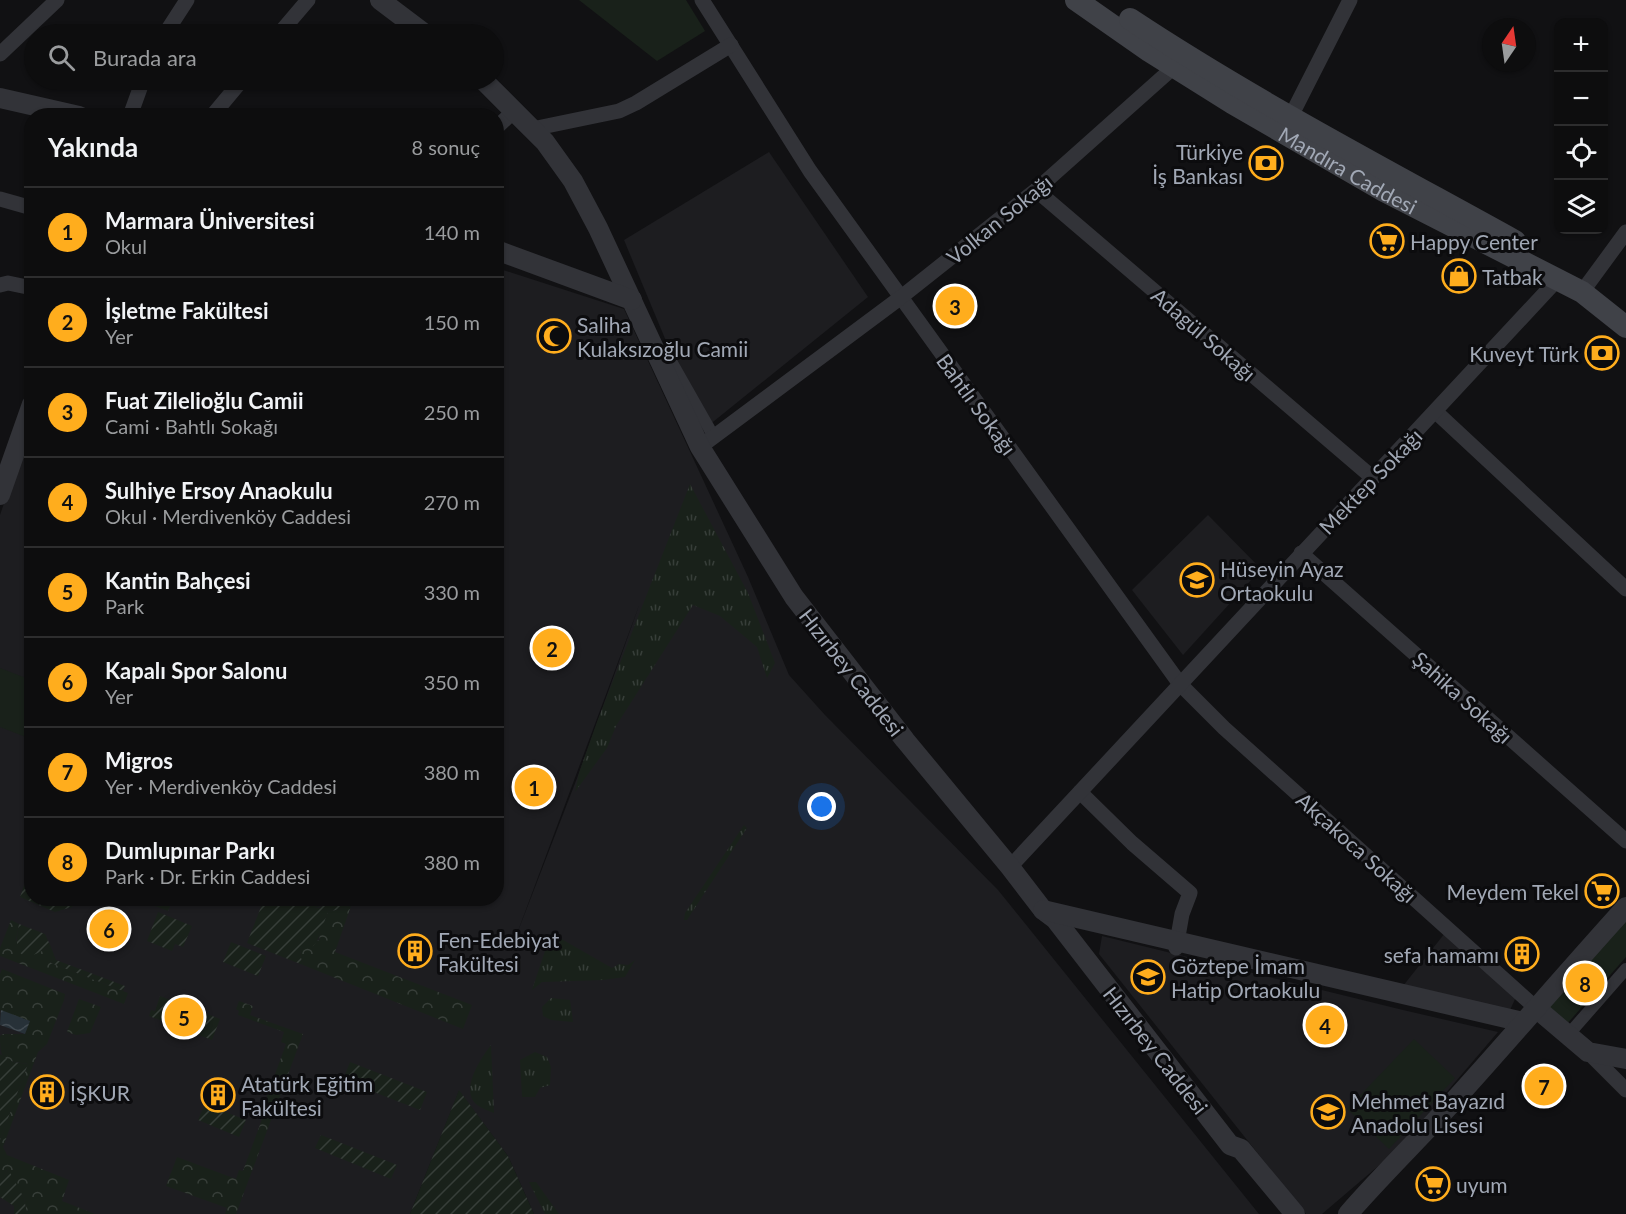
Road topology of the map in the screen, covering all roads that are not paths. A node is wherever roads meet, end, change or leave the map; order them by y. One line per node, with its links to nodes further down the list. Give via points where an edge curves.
1 (57, 0): 9 (street)
2 (187, 0): 10 (street)
3 (308, 0): 11 (street)
4 (380, 0): 12 (street)
5 (702, 0): 14 (street, Bahtlı Sokağı)
6 (1076, 0): 16 (main road, Mandıra Caddesi)
7 (1101, 0): 26 (main road, Mandıra Caddesi)
8 (1350, 0): 26 (street)
9 (32, 24)
10 (171, 24)
11 (288, 24)
12 (412, 24)
13 (24, 31): 15 (street)
14 (731, 45): 27 (street, via 636,104); 38 (street, Bahtlı Sokağı, via 810,171)
15 (0, 54)
16 (1174, 67): 26 (main road, Mandıra Caddesi); 28 (street, Volkan Sokağı)
17 (139, 90): 22 (street)
18 (234, 90): 23 (street)
19 (493, 90): 24 (street, Hızırbey Caddesi)
20 (0, 98): 21 (street)
21 (44, 108)
22 (133, 108)
23 (219, 108)
24 (514, 111): 25 (street); 27 (street, Hızırbey Caddesi)
25 (504, 120)
26 (1286, 125): 33 (main road, Mandıra Caddesi, via 1384,190); 36 (main road, Mandıra Caddesi)
27 (532, 129): 37 (street, Hızırbey Caddesi, via 573,181 598,228)
28 (1036, 190): 38 (street, Volkan Sokağı); 47 (street, Adagül Sokağı)
29 (0, 199): 30 (street)
30 (24, 206)
31 (1626, 232): 36 (street)
32 (504, 253): 37 (street)
33 (1557, 280): 36 (main road, Mandıra Caddesi); 43 (street, Mektep Sokağı)
34 (0, 285): 35 (street)
35 (24, 286)
36 (1586, 287): 39 (main road, Mandıra Caddesi); 40 (main road, Mandıra Caddesi)
37 (626, 298): 42 (street, Hızırbey Caddesi); 45 (street, Hızırbey Caddesi)
38 (900, 298): 45 (street, Volkan Sokağı); 51 (street, Bahtlı Sokağı)
39 (1626, 309)
40 (1626, 327)
41 (668, 356): 45 (street, Hızırbey Caddesi)
42 (651, 363)
43 (1436, 412): 47 (street, Mektep Sokağı); 50 (street)
44 (24, 420): 46 (street)
45 (707, 442): 54 (street, Hızırbey Caddesi, via 794,597)
46 (5, 458): 48 (street)
47 (1373, 478): 49 (street, Mektep Sokağı)
48 (0, 495)
49 (1301, 553): 51 (street, Mektep Sokağı); 53 (street, Şahika Sokağı)
50 (1626, 589)
51 (1180, 684): 52 (street, Mektep Sokağı); 59 (street, Akçakoca Sokağı)
52 (1080, 792): 54 (street, Mektep Sokağı); 57 (street, via 1190,893)
53 (1626, 841)
54 (1010, 867): 56 (street, Hızırbey Caddesi)
55 (1626, 906): 59 (street)
56 (1049, 914): 57 (street); 64 (street, Hızırbey Caddesi)
57 (1177, 944): 59 (street)
58 (1626, 969): 60 (street)
59 (1524, 1021): 60 (street); 65 (street)
60 (1568, 1035): 61 (street)
61 (1588, 1052): 62 (street); 63 (street)
62 (1626, 1059)
63 (1626, 1090)
64 (1235, 1147): 66 (street, via 1232,1157); 67 (street, Hızırbey Caddesi)
65 (1400, 1161): 68 (street); 69 (street, via 1390,1184)
66 (1280, 1214)
67 (1295, 1214)
68 (1348, 1214)
69 (1366, 1214)

